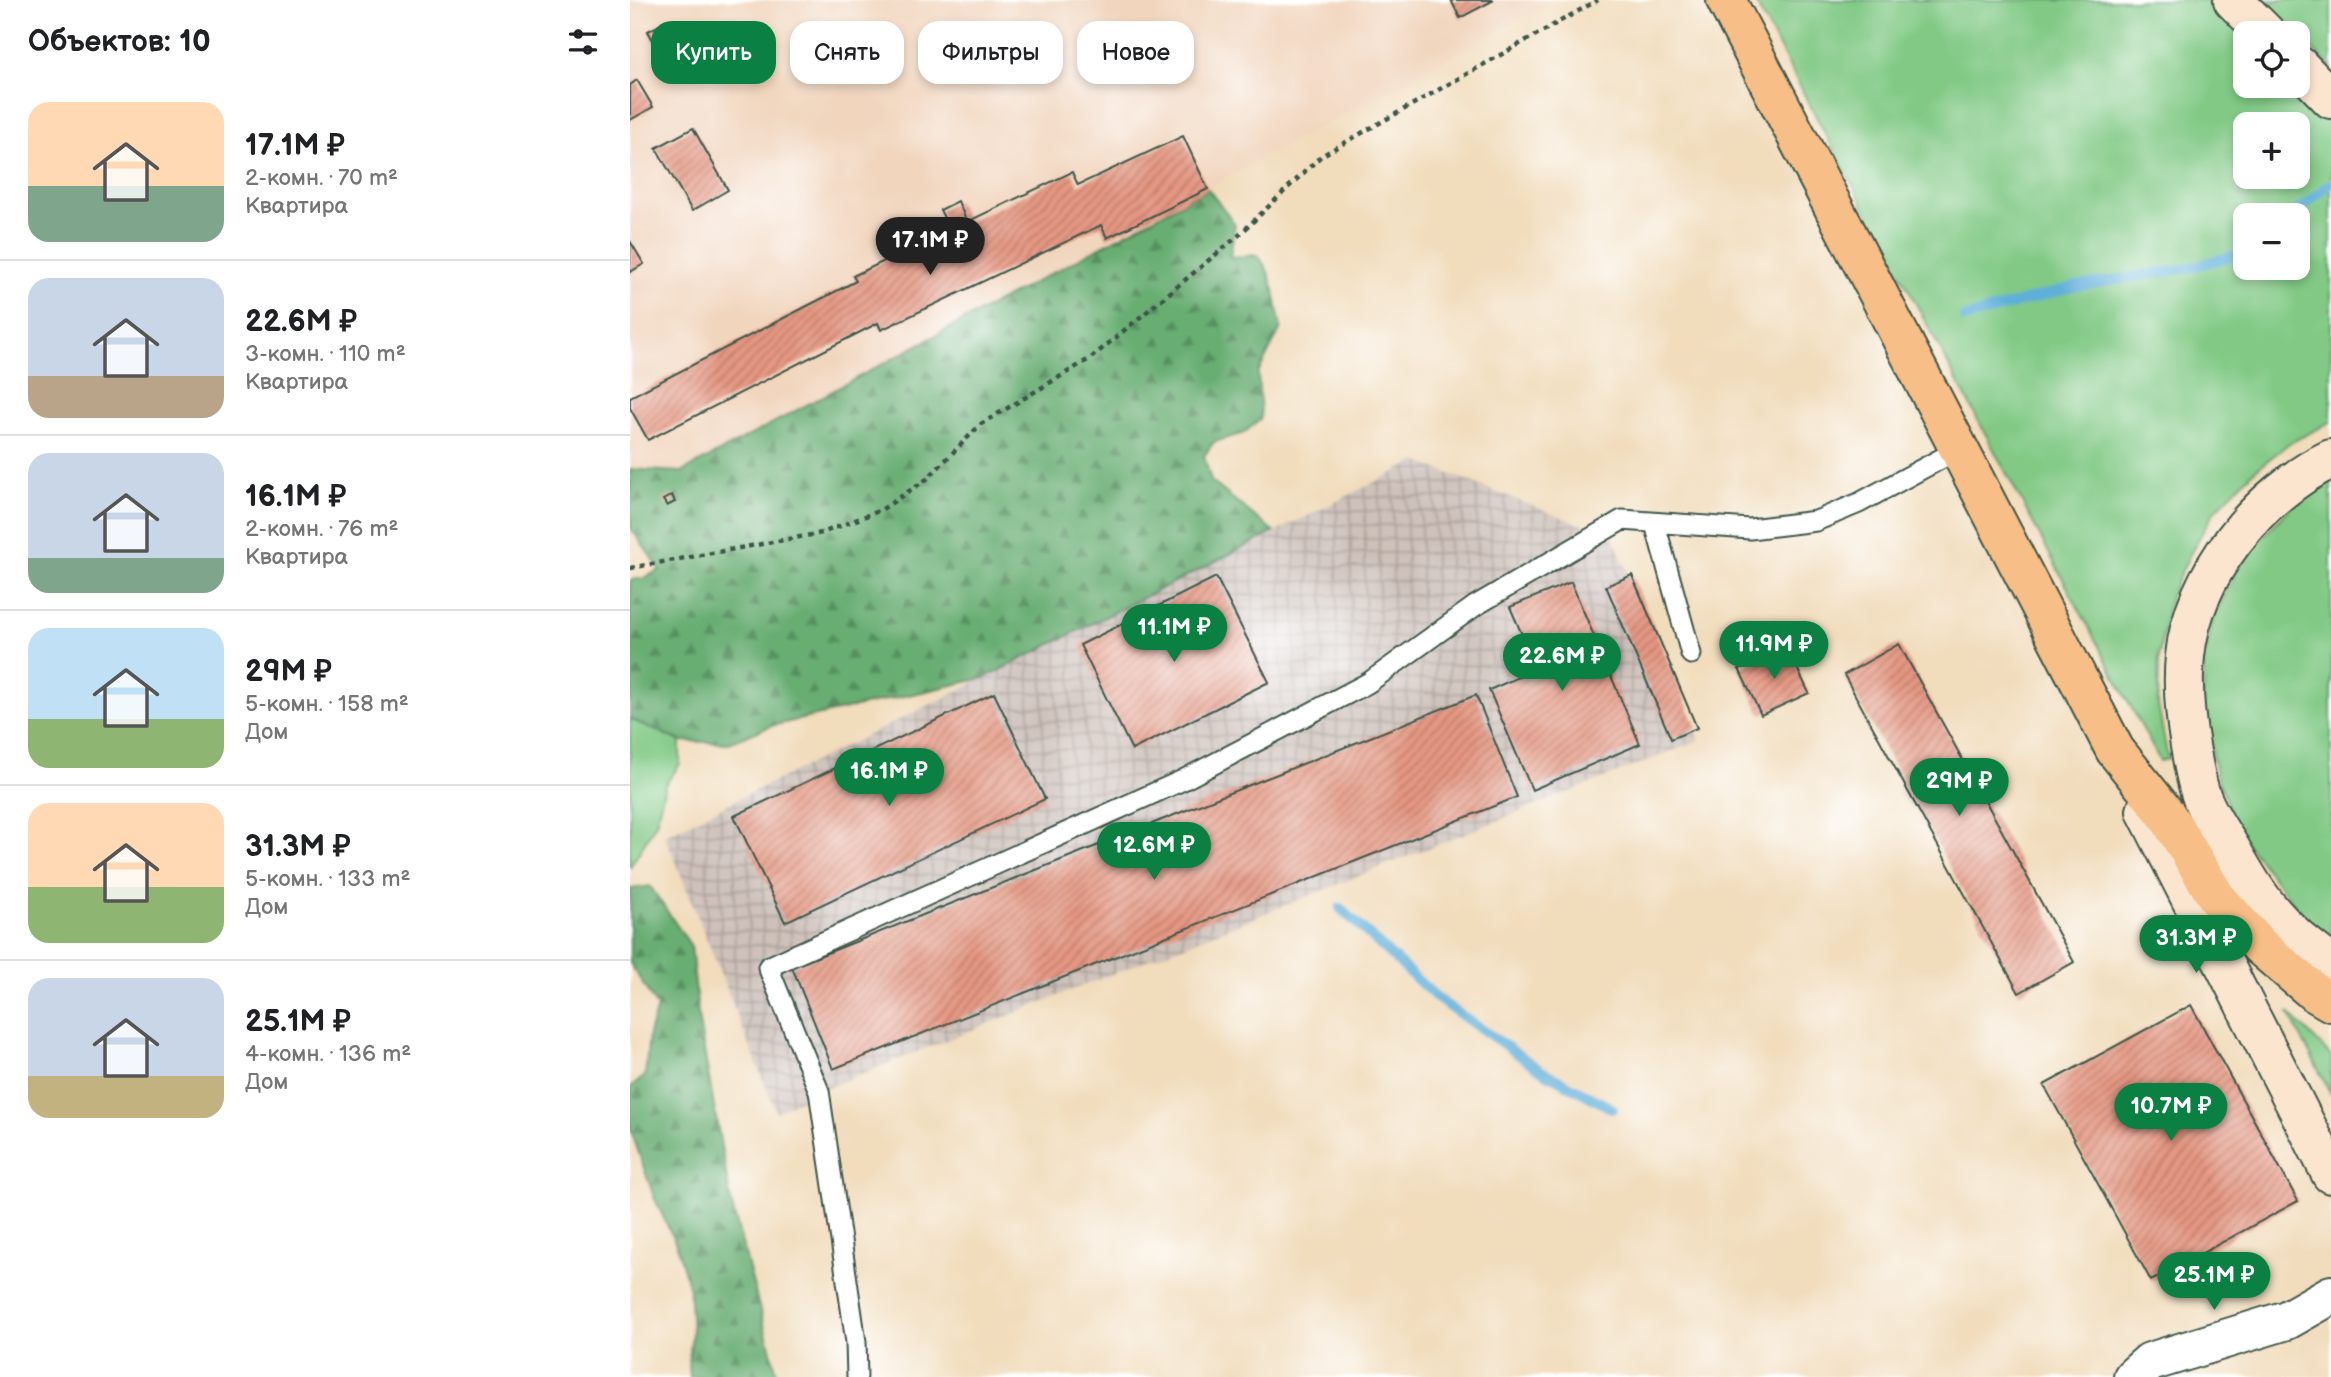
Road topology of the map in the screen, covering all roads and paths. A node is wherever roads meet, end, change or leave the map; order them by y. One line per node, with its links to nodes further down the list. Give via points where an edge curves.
1 (1598, 0): 10 (path, via 1321,156 1238,236 1091,358 981,424 927,479 881,510 822,533)
2 (1726, 0): 7 (main road)
3 (2233, 0): 4 (main road)
4 (2254, 21)
5 (2310, 77): 6 (main road)
6 (2331, 99)
7 (1959, 449): 9 (lane, via 1816,521 1750,529); 12 (main road)
8 (2331, 459): 13 (main road, via 2276,494 2220,561 2192,622 2184,691 2193,767 2218,829 2268,907)
9 (1656, 524): 11 (lane); 17 (lane, via 1622,520 1475,606 1368,682 1183,780 768,967 819,1091 856,1342)
10 (630, 568)
11 (1691, 654)
12 (2115, 750): 14 (main road, via 2166,814 2217,898 2260,946); 15 (main road)
13 (2331, 964)
14 (2331, 1002)
15 (2331, 1174)
16 (2331, 1295): 18 (street, via 2287,1320 2150,1362)
17 (857, 1377)
18 (2133, 1377)

